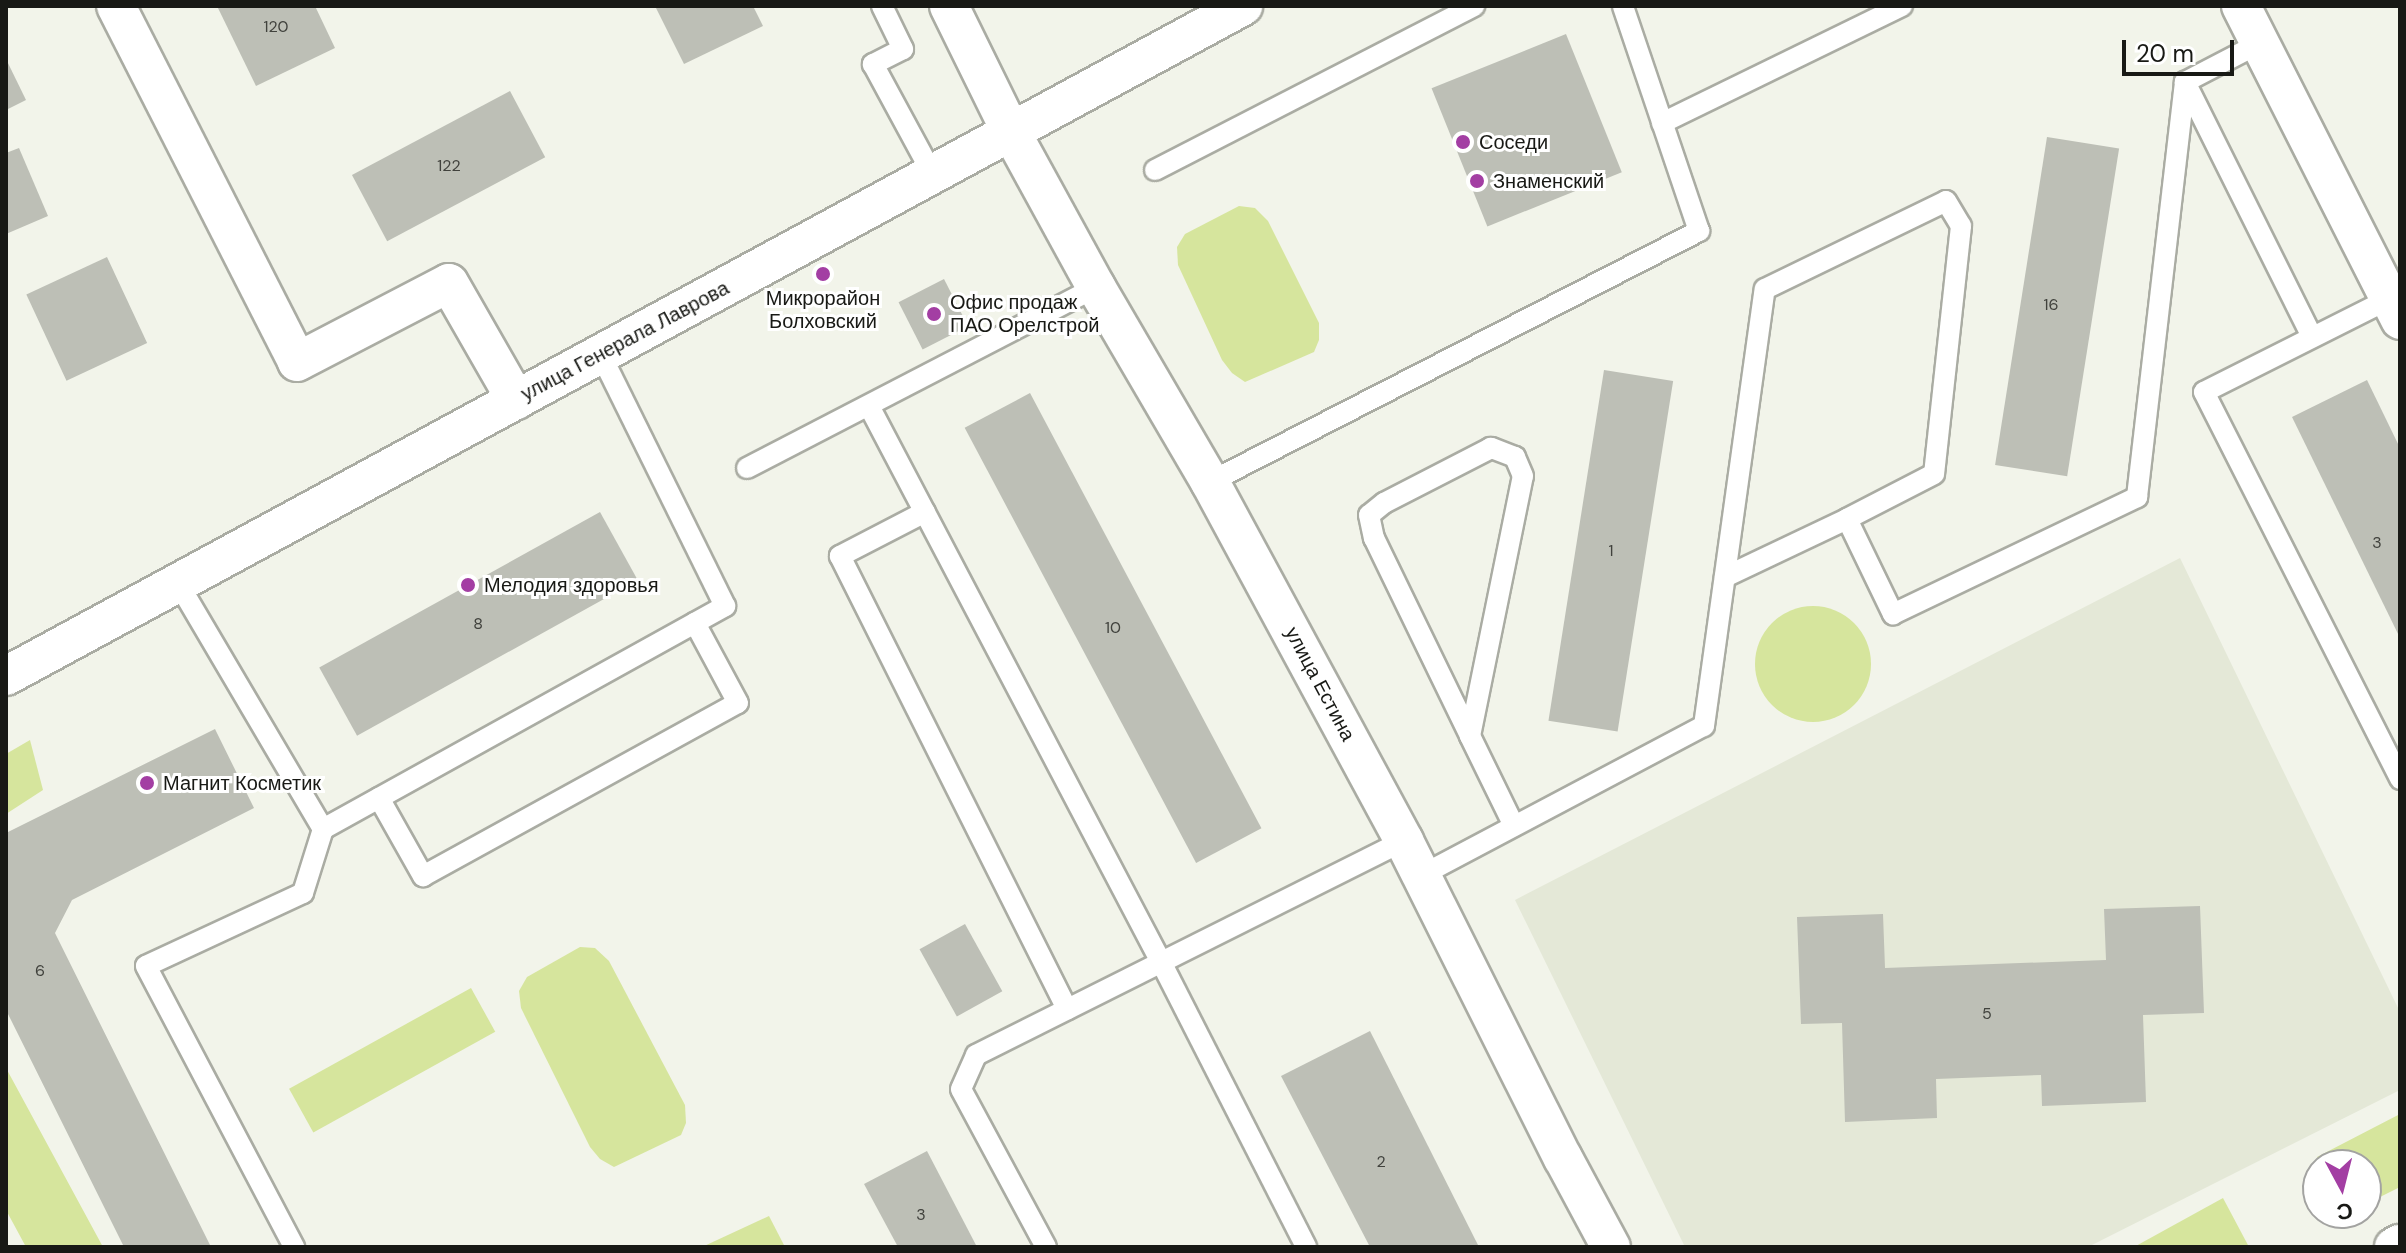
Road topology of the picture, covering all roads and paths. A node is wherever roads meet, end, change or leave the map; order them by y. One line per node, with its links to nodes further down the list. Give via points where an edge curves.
1 (116, 6): 19 (street, via 297,362 449,283)
2 (882, 6): 14 (lane, via 903,49 873,64)
3 (949, 6): 12 (street, улица Естина)
4 (1243, 6): 12 (street, улица Генерала Лаврова)
5 (1474, 6): 13 (lane)
6 (1623, 6): 11 (lane)
7 (1902, 6): 11 (lane)
8 (2241, 6): 9 (street)
9 (2260, 43): 10 (lane); 16 (street)
10 (2185, 82): 17 (lane); 24 (lane, via 2137,497 1893,614)
11 (1662, 123): 22 (lane, via 1699,231)
12 (1010, 130): 14 (street, улица Генерала Лаврова); 15 (street, улица Естина)
13 (1155, 170)
14 (932, 173): 18 (street, улица Генерала Лаврова)
15 (1096, 287): 20 (lane); 22 (street, улица Естина)
16 (2395, 309): 17 (lane)
17 (2312, 337): 30 (lane, via 2204,392)
18 (601, 355): 19 (street, улица Генерала Лаврова); 27 (lane, via 725,606)
19 (516, 400): 26 (street, улица Генерала Лаврова)
20 (869, 406): 21 (lane); 23 (lane)
21 (747, 468)
22 (1210, 482): 34 (street, улица Естина)
23 (925, 512): 36 (lane); 37 (lane, via 840,556)
24 (1847, 519): 25 (lane); 25 (lane, via 1934,474 1961,226 1946,201 1765,289)
25 (1725, 577): 32 (lane, via 1704,726)
26 (178, 583): 28 (street, улица Генерала Лаврова); 33 (lane)
27 (695, 623): 31 (lane); 31 (lane, via 738,703 725,711 423,876)
28 (6, 676)
29 (1470, 736): 29 (lane, via 1374,538 1369,515 1491,448 1515,457 1523,476); 32 (lane)
30 (2400, 779)
31 (379, 798): 33 (lane)
32 (1514, 826): 35 (lane)
33 (323, 829): 39 (lane, via 303,893 146,966)
34 (1404, 841): 35 (street, улица Естина); 36 (lane)
35 (1422, 875): 42 (street, улица Естина)
36 (1161, 962): 37 (lane); 41 (lane)
37 (1067, 1009): 40 (lane, via 976,1055 961,1089)
38 (2400, 1244): 43 (street)
39 (294, 1247)
40 (1046, 1247)
41 (1306, 1247)
42 (1611, 1247)
43 (2394, 1247)

